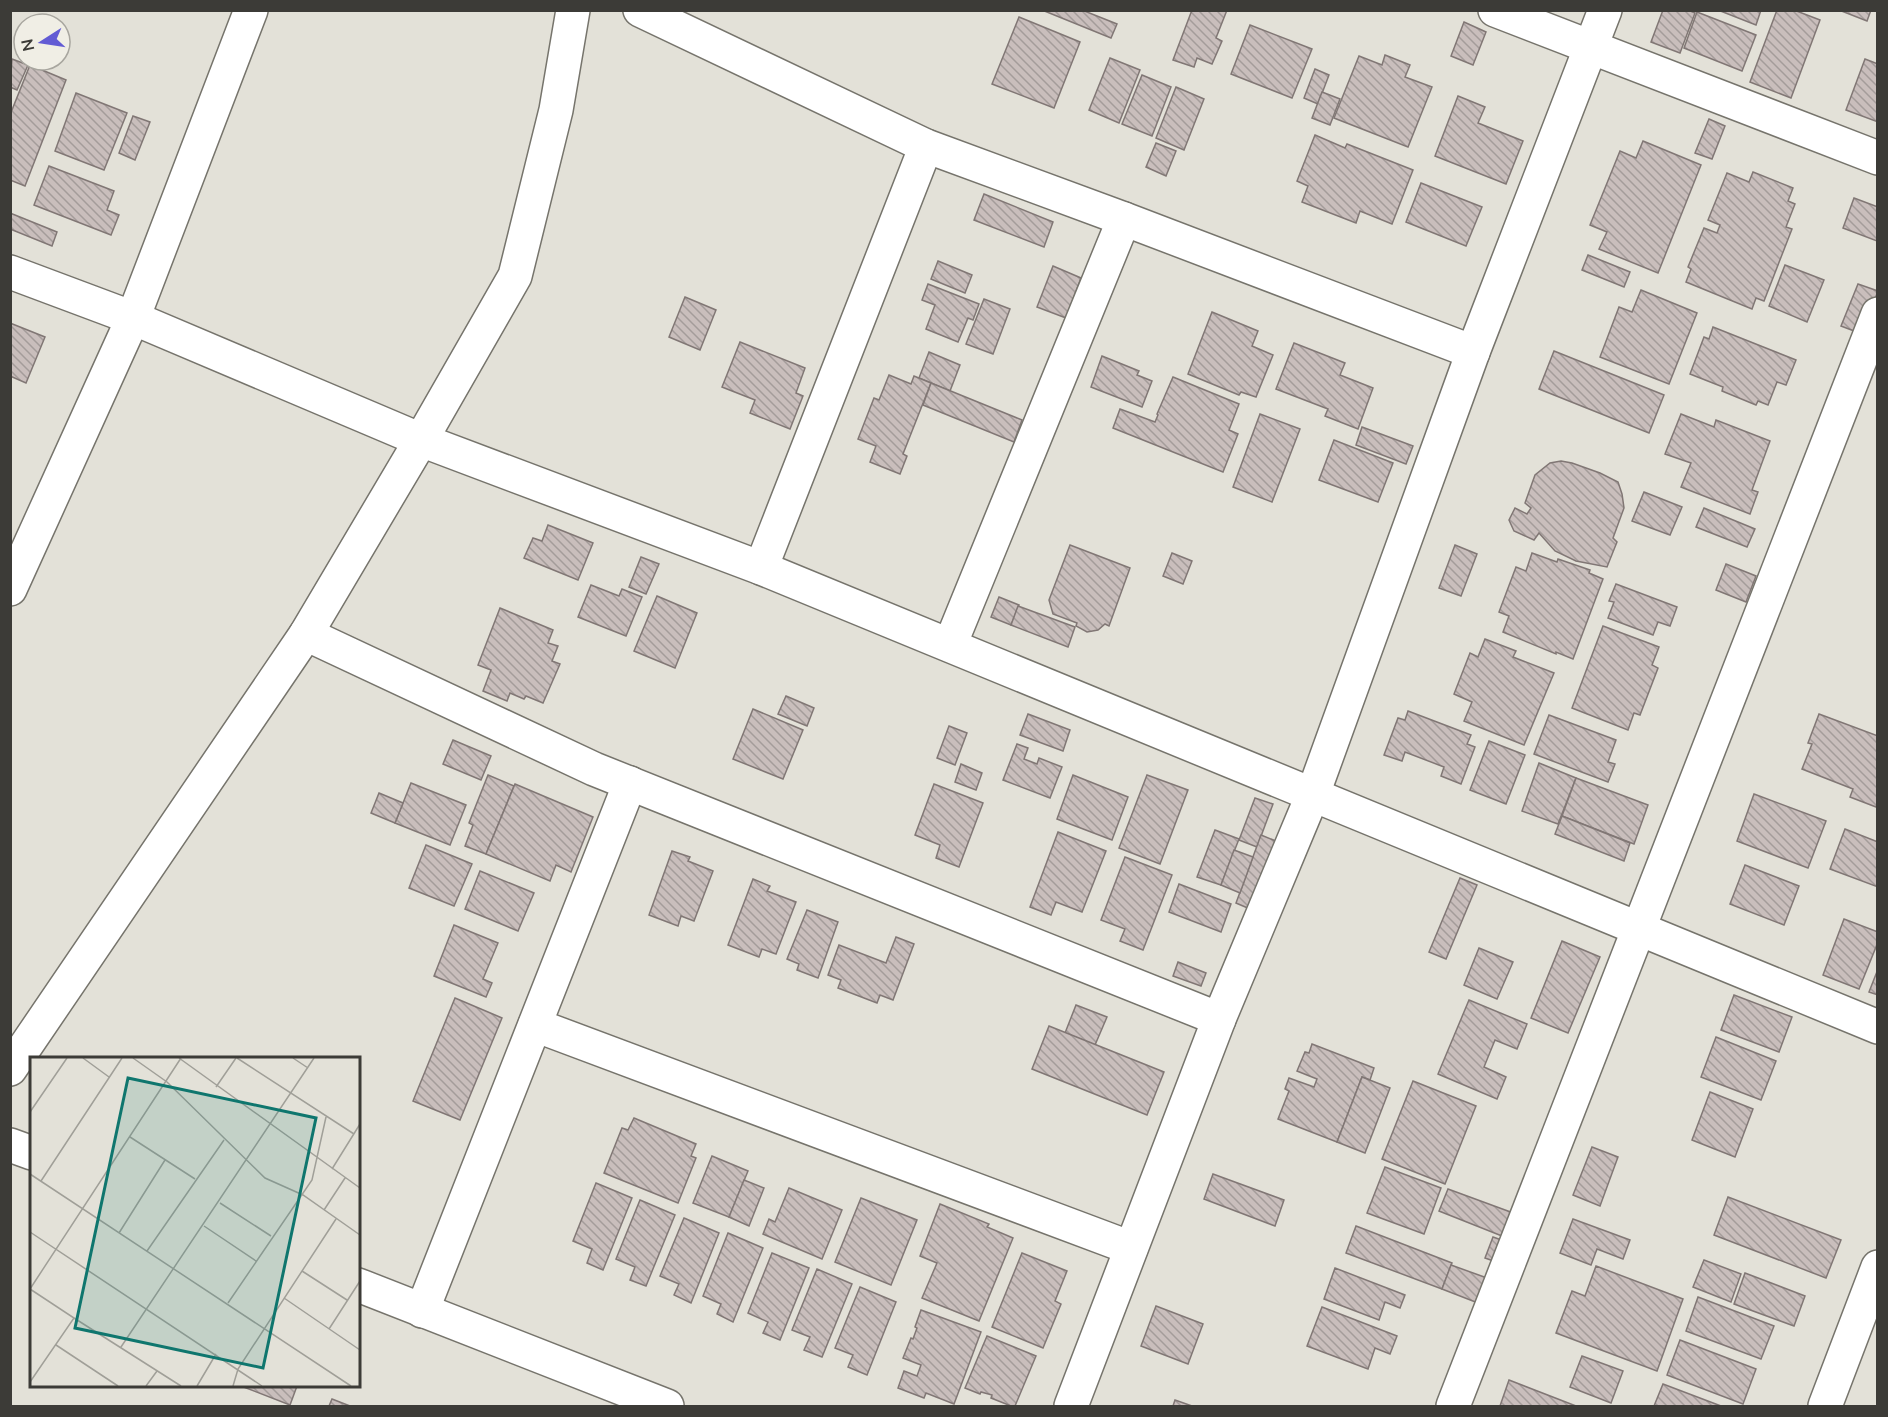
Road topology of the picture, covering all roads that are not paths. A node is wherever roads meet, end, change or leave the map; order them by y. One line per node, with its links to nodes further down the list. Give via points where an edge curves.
1 (251, 10): 12 (street)
2 (573, 10): 15 (street, via 556,110 515,276)
3 (640, 10): 7 (street)
4 (1495, 10): 6 (street)
5 (1605, 10): 6 (street)
6 (1590, 46): 8 (street); 13 (street)
7 (926, 146): 9 (street); 16 (street)
8 (1878, 158)
9 (1124, 219): 13 (street); 19 (street)
10 (10, 272): 12 (street)
11 (1878, 314): 14 (street)
12 (133, 318): 15 (street); 17 (street)
13 (1473, 352): 21 (street)
14 (1868, 367): 22 (street)
15 (421, 440): 16 (street); 18 (street)
16 (761, 568): 19 (street)
17 (10, 589)
18 (306, 634): 20 (street); 26 (street)
19 (951, 645): 21 (street)
20 (630, 783): 23 (street); 24 (street)
21 (1313, 794): 22 (street); 23 (street)
22 (1639, 928): 25 (street); 35 (street)
23 (1219, 1019): 29 (street)
24 (535, 1025): 29 (street); 32 (street)
25 (1878, 1027)
26 (10, 1069)
27 (10, 1145): 28 (street)
28 (30, 1152)
29 (1131, 1248): 34 (street)
30 (1878, 1267): 36 (street)
31 (360, 1287): 32 (street)
32 (422, 1311): 33 (street)
33 (667, 1407)
34 (1071, 1407)
35 (1453, 1407)
36 (1825, 1407)

